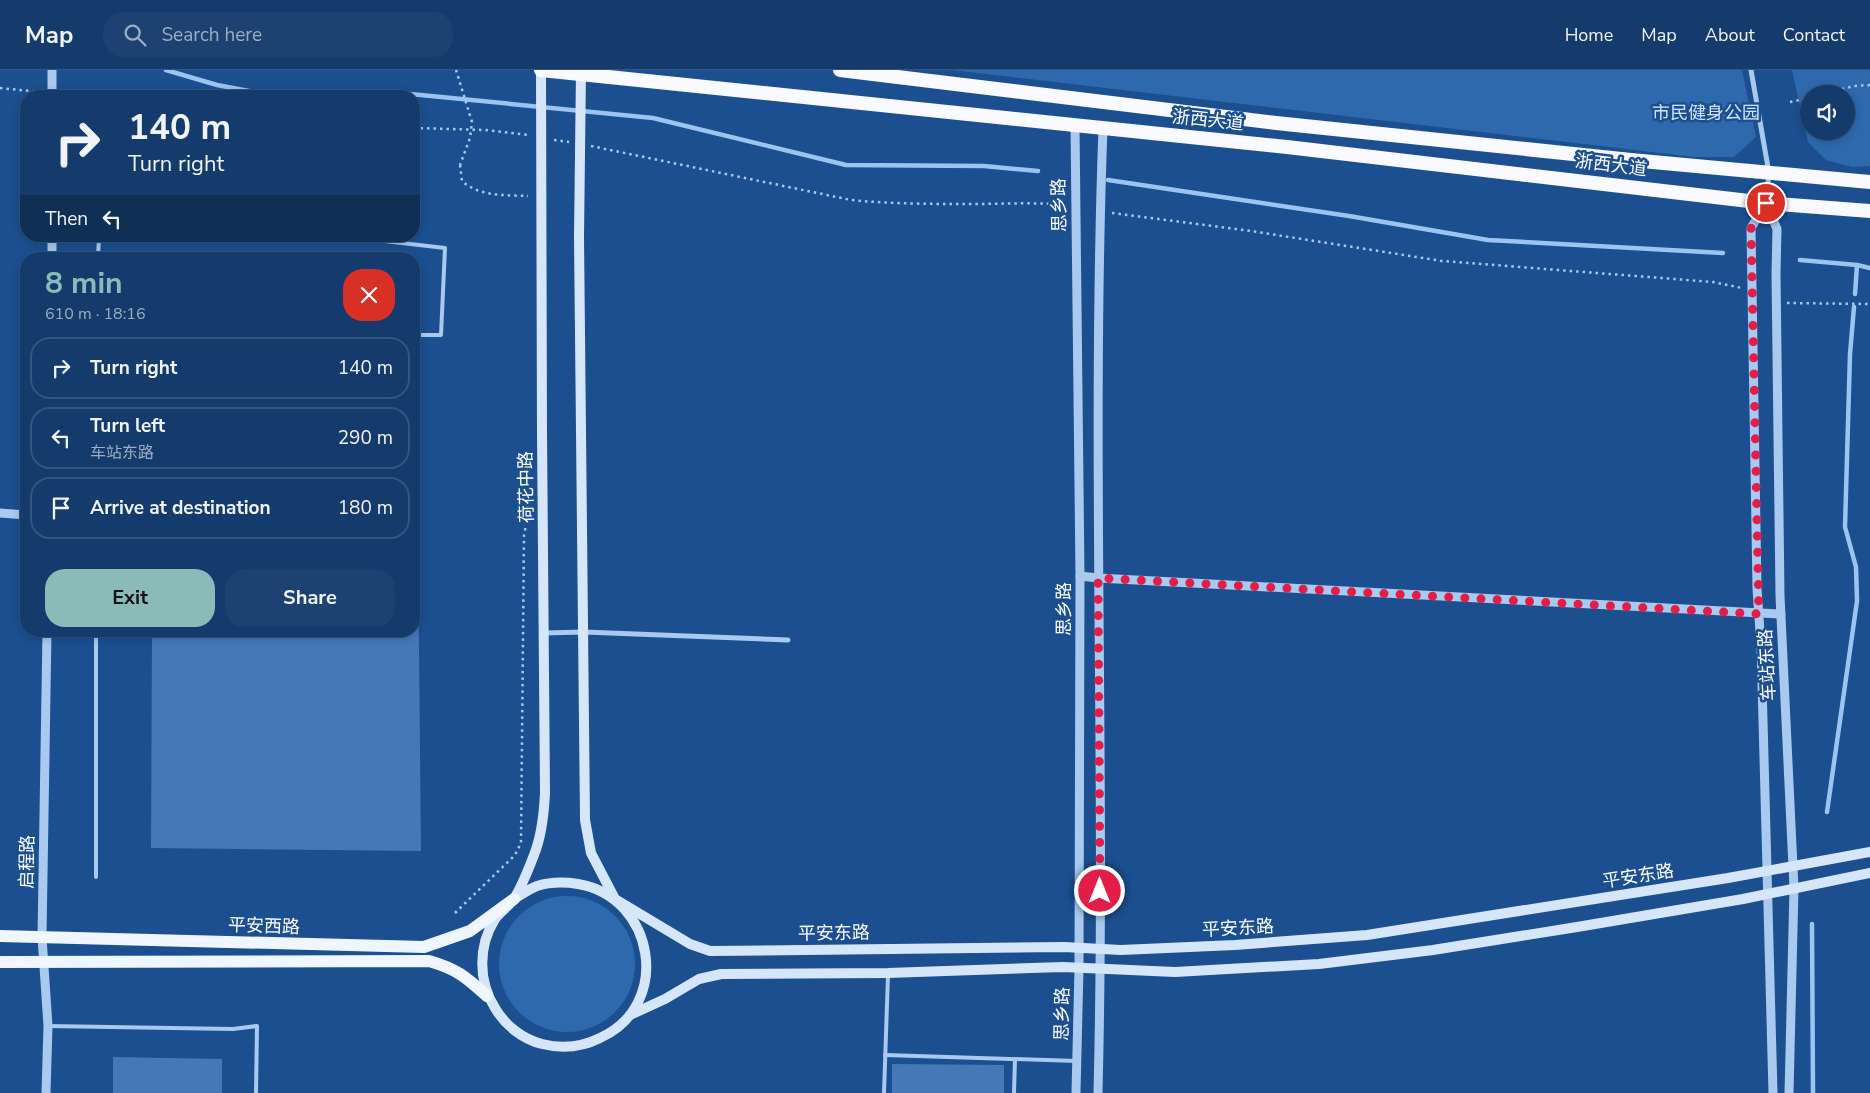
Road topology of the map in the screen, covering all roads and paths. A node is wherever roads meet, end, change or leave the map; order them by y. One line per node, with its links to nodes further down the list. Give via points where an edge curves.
1 (52, 70): 9 (street)
2 (456, 70): 21 (path, bridge, via 472,122 460,165 462,181 470,188 493,194 530,196)
3 (541, 70): 6 (highway, 浙西大道); 16 (main road, 荷花中路)
4 (840, 70): 19 (highway, 浙西大道, via 1276,123)
5 (1751, 70): 19 (street)
6 (581, 72): 12 (highway, 浙西大道); 17 (main road)
7 (1870, 85): 8 (path)
8 (1855, 86)
9 (52, 90)
10 (1800, 100): 11 (path)
11 (1790, 102)
12 (1075, 126): 14 (highway, 浙西大道); 23 (street, 思乡路)
13 (420, 128): 15 (path)
14 (1103, 128): 22 (highway, 浙西大道, via 1287,146); 24 (street, 思乡路)
15 (529, 134): 16 (path); 18 (path)
16 (541, 139): 17 (path); 39 (main road, 荷花中路)
17 (581, 139): 23 (path, via 851,200 974,204 1039,202); 38 (main road, via 579,237)
18 (529, 143)
19 (1769, 173): 20 (highway, 浙西大道); 22 (street)
20 (1870, 182)
21 (530, 188)
22 (1766, 203): 25 (highway, 浙西大道); 27 (street, 车站东路, via 1751,228); 28 (street, 车站东路, via 1777,229)
23 (1075, 206): 34 (street, 思乡路)
24 (1100, 211): 27 (path, via 1442,261 1713,282); 35 (street, 思乡路)
25 (1870, 211)
26 (392, 242): 30 (lane, via 444,248 440,336)
27 (1751, 290): 36 (street, 车站东路)
28 (1776, 302): 29 (path); 37 (street, 车站东路)
29 (1870, 304)
30 (420, 335)
31 (528, 477): 52 (path, via 528,516 524,535 521,843 515,855)
32 (0, 513): 33 (street)
33 (20, 515)
34 (1080, 576): 35 (street); 55 (street, 思乡路)
35 (1098, 578): 36 (street); 56 (street, 思乡路)
36 (1759, 614): 37 (street); 45 (street, 车站东路)
37 (1781, 614): 44 (street, 车站东路)
38 (584, 632): 39 (street); 42 (street); 51 (main road, via 585,820 591,853)
39 (544, 633): 50 (main road, 荷花中路, via 544,816 534,856)
40 (47, 637): 54 (street, 启程路)
41 (96, 637): 47 (lane)
42 (788, 640)
43 (1870, 852): 44 (main road, 平安东路)
44 (1792, 866): 45 (main road, 平安东路); 48 (street, 车站东路)
45 (1766, 871): 49 (street, 车站东路); 56 (main road, 平安东路, via 1367,935 1235,945)
46 (1870, 873): 48 (main road)
47 (96, 877)
48 (1794, 888): 49 (main road); 75 (street, 车站东路)
49 (1767, 894): 60 (main road, via 1462,946 1319,964 1175,972); 74 (street, 车站东路)
50 (514, 899): 51 (main road, via 538,886 564,882 591,886); 54 (main road, 平安西路, via 470,930 424,947); 62 (main road, via 495,918 484,943 481,970)
51 (615, 899): 55 (main road, 平安东路, via 690,944 710,951); 63 (main road, via 633,918 644,941 647,967 642,992)
52 (455, 913)
53 (0, 936): 54 (main road, 平安西路)
54 (42, 937): 58 (street, 启程路)
55 (1078, 948): 56 (main road, 平安东路); 59 (street, 思乡路)
56 (1101, 949): 60 (street, 思乡路)
57 (0, 962): 58 (main road, 平安西路)
58 (45, 962): 62 (main road, 平安西路, via 429,961 466,976); 64 (street, 启程路)
59 (1079, 968): 60 (main road); 61 (main road); 67 (street, 思乡路)
60 (1099, 969): 73 (street, 思乡路)
61 (888, 973): 63 (main road, via 720,974 700,979); 65 (lane)
62 (488, 996): 63 (main road, via 502,1019 520,1034 541,1044 564,1047 587,1044 611,1033)
63 (630, 1015)
64 (48, 1026): 68 (street, 启程路); 69 (lane, via 233,1029 257,1026)
65 (885, 1055): 66 (lane); 70 (lane)
66 (1015, 1059): 67 (lane); 71 (lane)
67 (1077, 1061): 72 (street, 思乡路)
68 (46, 1093)
69 (256, 1093)
70 (884, 1093)
71 (1014, 1093)
72 (1076, 1093)
73 (1098, 1093)
74 (1773, 1093)
75 (1789, 1093)

